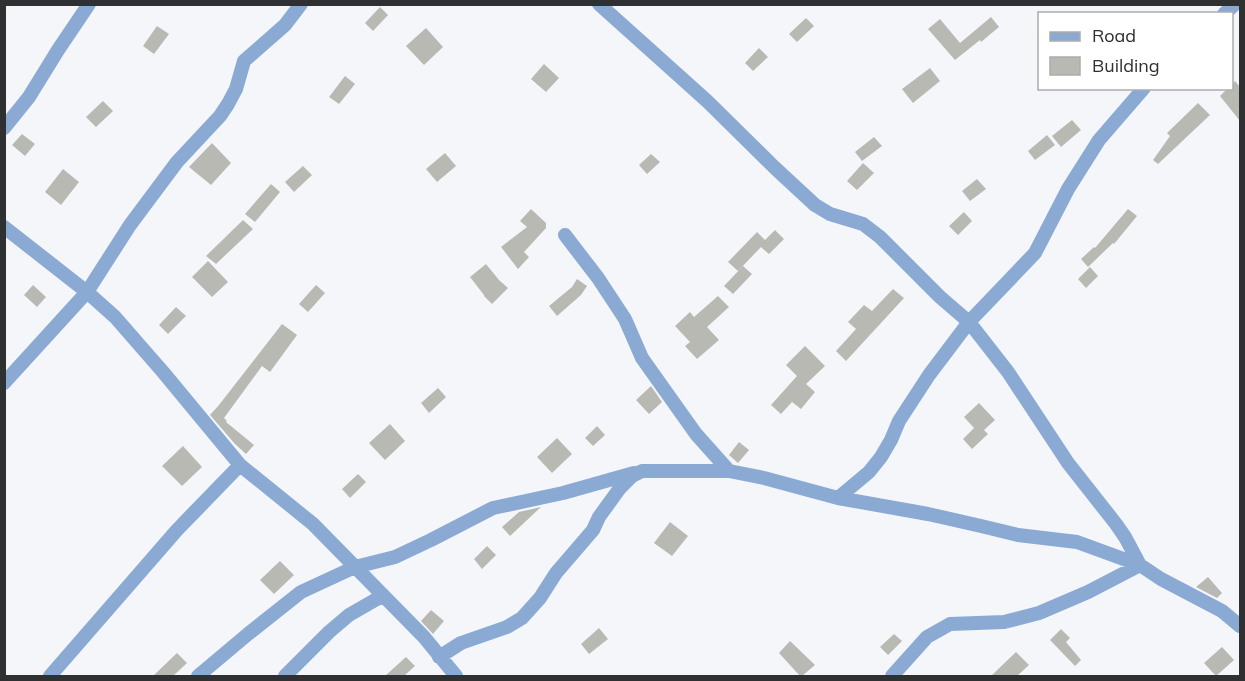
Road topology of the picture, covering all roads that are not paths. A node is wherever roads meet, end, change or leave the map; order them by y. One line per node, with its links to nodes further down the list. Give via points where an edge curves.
1 (89, 4): 5 (street, via 30,97)
2 (302, 4): 8 (street, via 285,25 244,61 236,89 220,116 177,162)
3 (599, 4): 9 (street, via 707,100 815,205 863,224)
4 (1142, 90): 9 (street, via 1099,140 1035,253)
5 (4, 128)
6 (4, 227): 8 (street)
7 (565, 235): 13 (street, via 625,319 642,357 696,434)
8 (87, 292): 10 (street); 11 (street, via 115,317)
9 (969, 322): 14 (street, via 911,402 882,458); 15 (street, via 1116,524)
10 (4, 383)
11 (240, 465): 16 (street, via 313,524); 20 (street, via 177,530)
12 (642, 471): 13 (street); 16 (street, via 493,508 395,557); 19 (street, via 620,488 593,530 522,618 461,643)
13 (729, 471): 14 (street)
14 (838, 498): 15 (street, via 1018,535 1077,542)
15 (1140, 565): 18 (street, via 1222,611); 24 (street, via 1040,613 1004,622 950,624 927,637)
16 (355, 567): 17 (street); 21 (street, via 301,592)
17 (382, 596): 19 (street); 22 (street, via 349,615)
18 (1240, 626)
19 (439, 657): 23 (street)
20 (50, 676)
21 (198, 676)
22 (285, 676)
23 (456, 676)
24 (892, 676)

